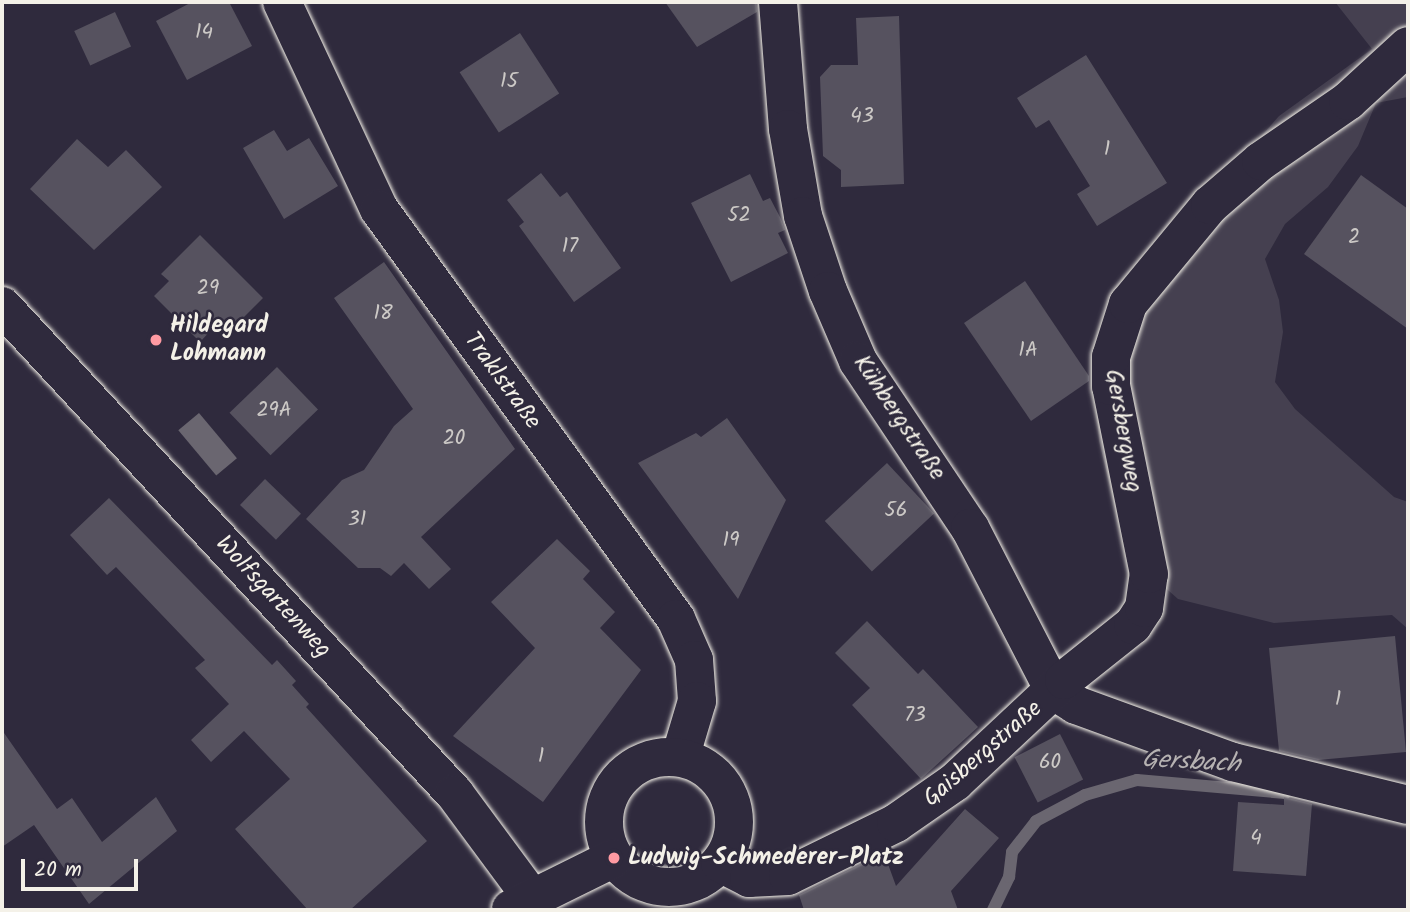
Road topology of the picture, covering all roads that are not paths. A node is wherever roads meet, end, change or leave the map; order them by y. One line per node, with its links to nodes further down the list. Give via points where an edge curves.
1 (282, 2): 6 (street, Traklstraße, via 379,209 676,619 694,660 697,701)
2 (778, 2): 5 (street, Kühbergstraße, via 788,130 803,216 828,291 858,361 970,528)
3 (1408, 46): 5 (street, Gersbergweg, via 1348,101 1261,161 1210,205 1128,304 1111,357 1111,386 1149,574 1144,608 1133,625)
4 (2, 306): 10 (street, Wolfsgartenweg, via 455,794)
5 (1054, 691): 7 (street, via 1076,705 1233,762); 9 (street, Gaisbergstraße, via 955,782 896,823 788,876 749,878)
6 (680, 758): 8 (street, via 638,765 621,778 609,796 605,838); 9 (street, via 714,775 732,808 734,828)
7 (1408, 805)
8 (614, 858): 9 (street, via 646,883 676,886); 10 (street)
9 (712, 869): 11 (street)
10 (520, 904)
11 (757, 910)

